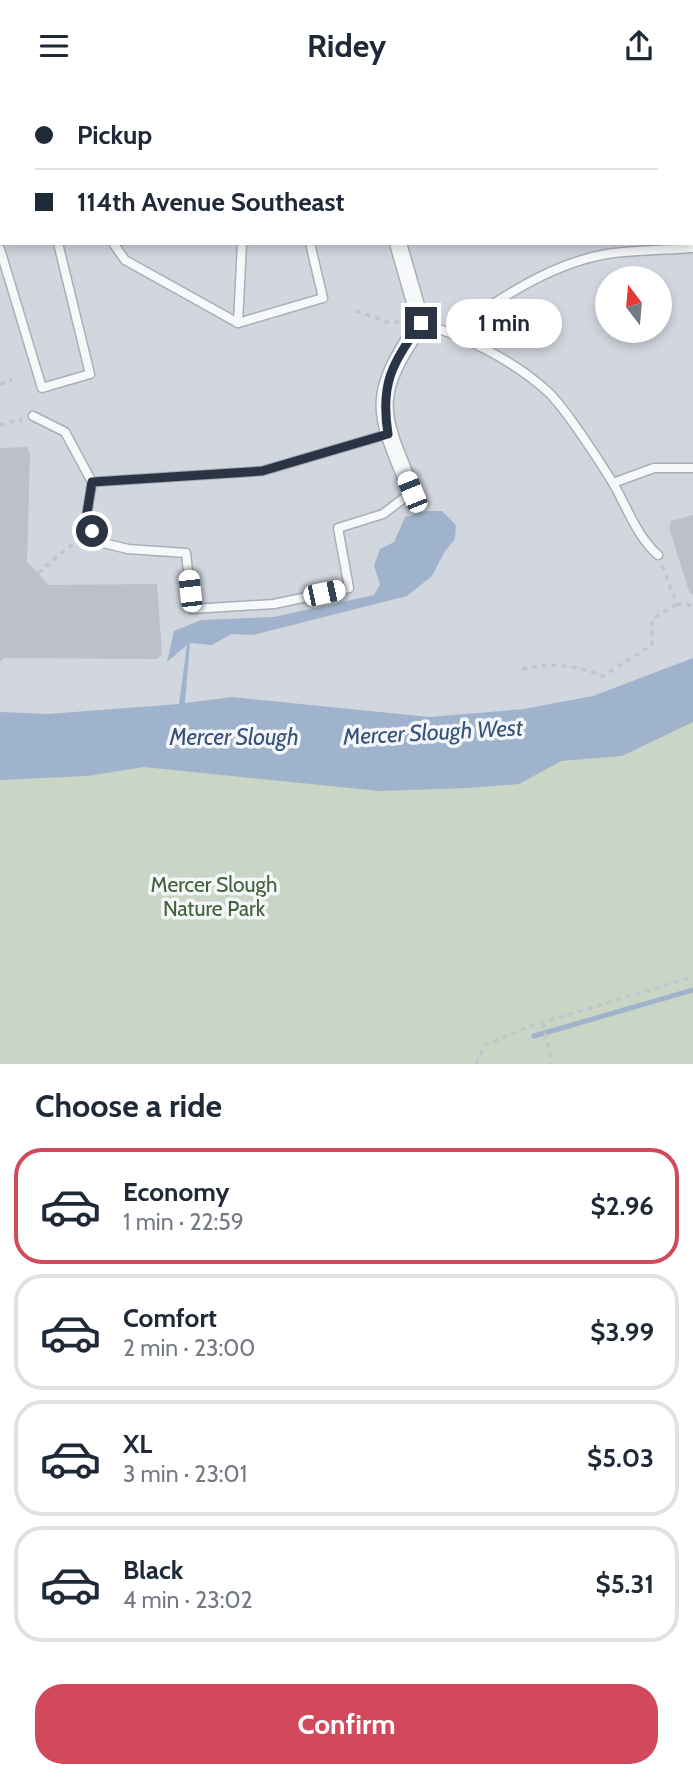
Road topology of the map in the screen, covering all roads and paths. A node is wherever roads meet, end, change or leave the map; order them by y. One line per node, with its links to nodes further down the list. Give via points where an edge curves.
1 (58, 245): 7 (lane, via 90,374 42,388)
2 (114, 245): 9 (lane, via 125,260)
3 (242, 245): 9 (lane)
4 (310, 245): 9 (lane, via 323,298)
5 (399, 245): 10 (street)
6 (693, 248): 11 (lane, via 608,254 574,262 532,280)
7 (0, 249)
8 (356, 311): 10 (path, via 387,322)
9 (238, 323)
10 (421, 323): 11 (lane); 16 (street, via 387,377 383,404)
11 (450, 332): 19 (lane, via 549,392)
12 (12, 380): 13 (path)
13 (0, 384)
14 (33, 416): 15 (path); 18 (lane, via 65,432)
15 (0, 425)
16 (388, 434): 18 (lane, via 262,471); 20 (street)
17 (693, 468): 19 (lane, via 654,468)
18 (92, 482): 21 (lane, via 87,513)
19 (613, 484): 22 (lane, via 643,541)
20 (412, 492): 21 (lane, via 383,514 338,528 349,588 274,604 192,610 186,553 103,543)
21 (92, 531): 23 (path)
22 (658, 555): 24 (path)
23 (38, 573)
24 (677, 604): 25 (path); 26 (path, via 652,618 652,645 603,676 547,663)
25 (693, 605)
26 (522, 669)
27 (693, 977): 28 (path)
28 (543, 1024): 29 (path, via 485,1045); 30 (path)
29 (476, 1064)
30 (552, 1064)

